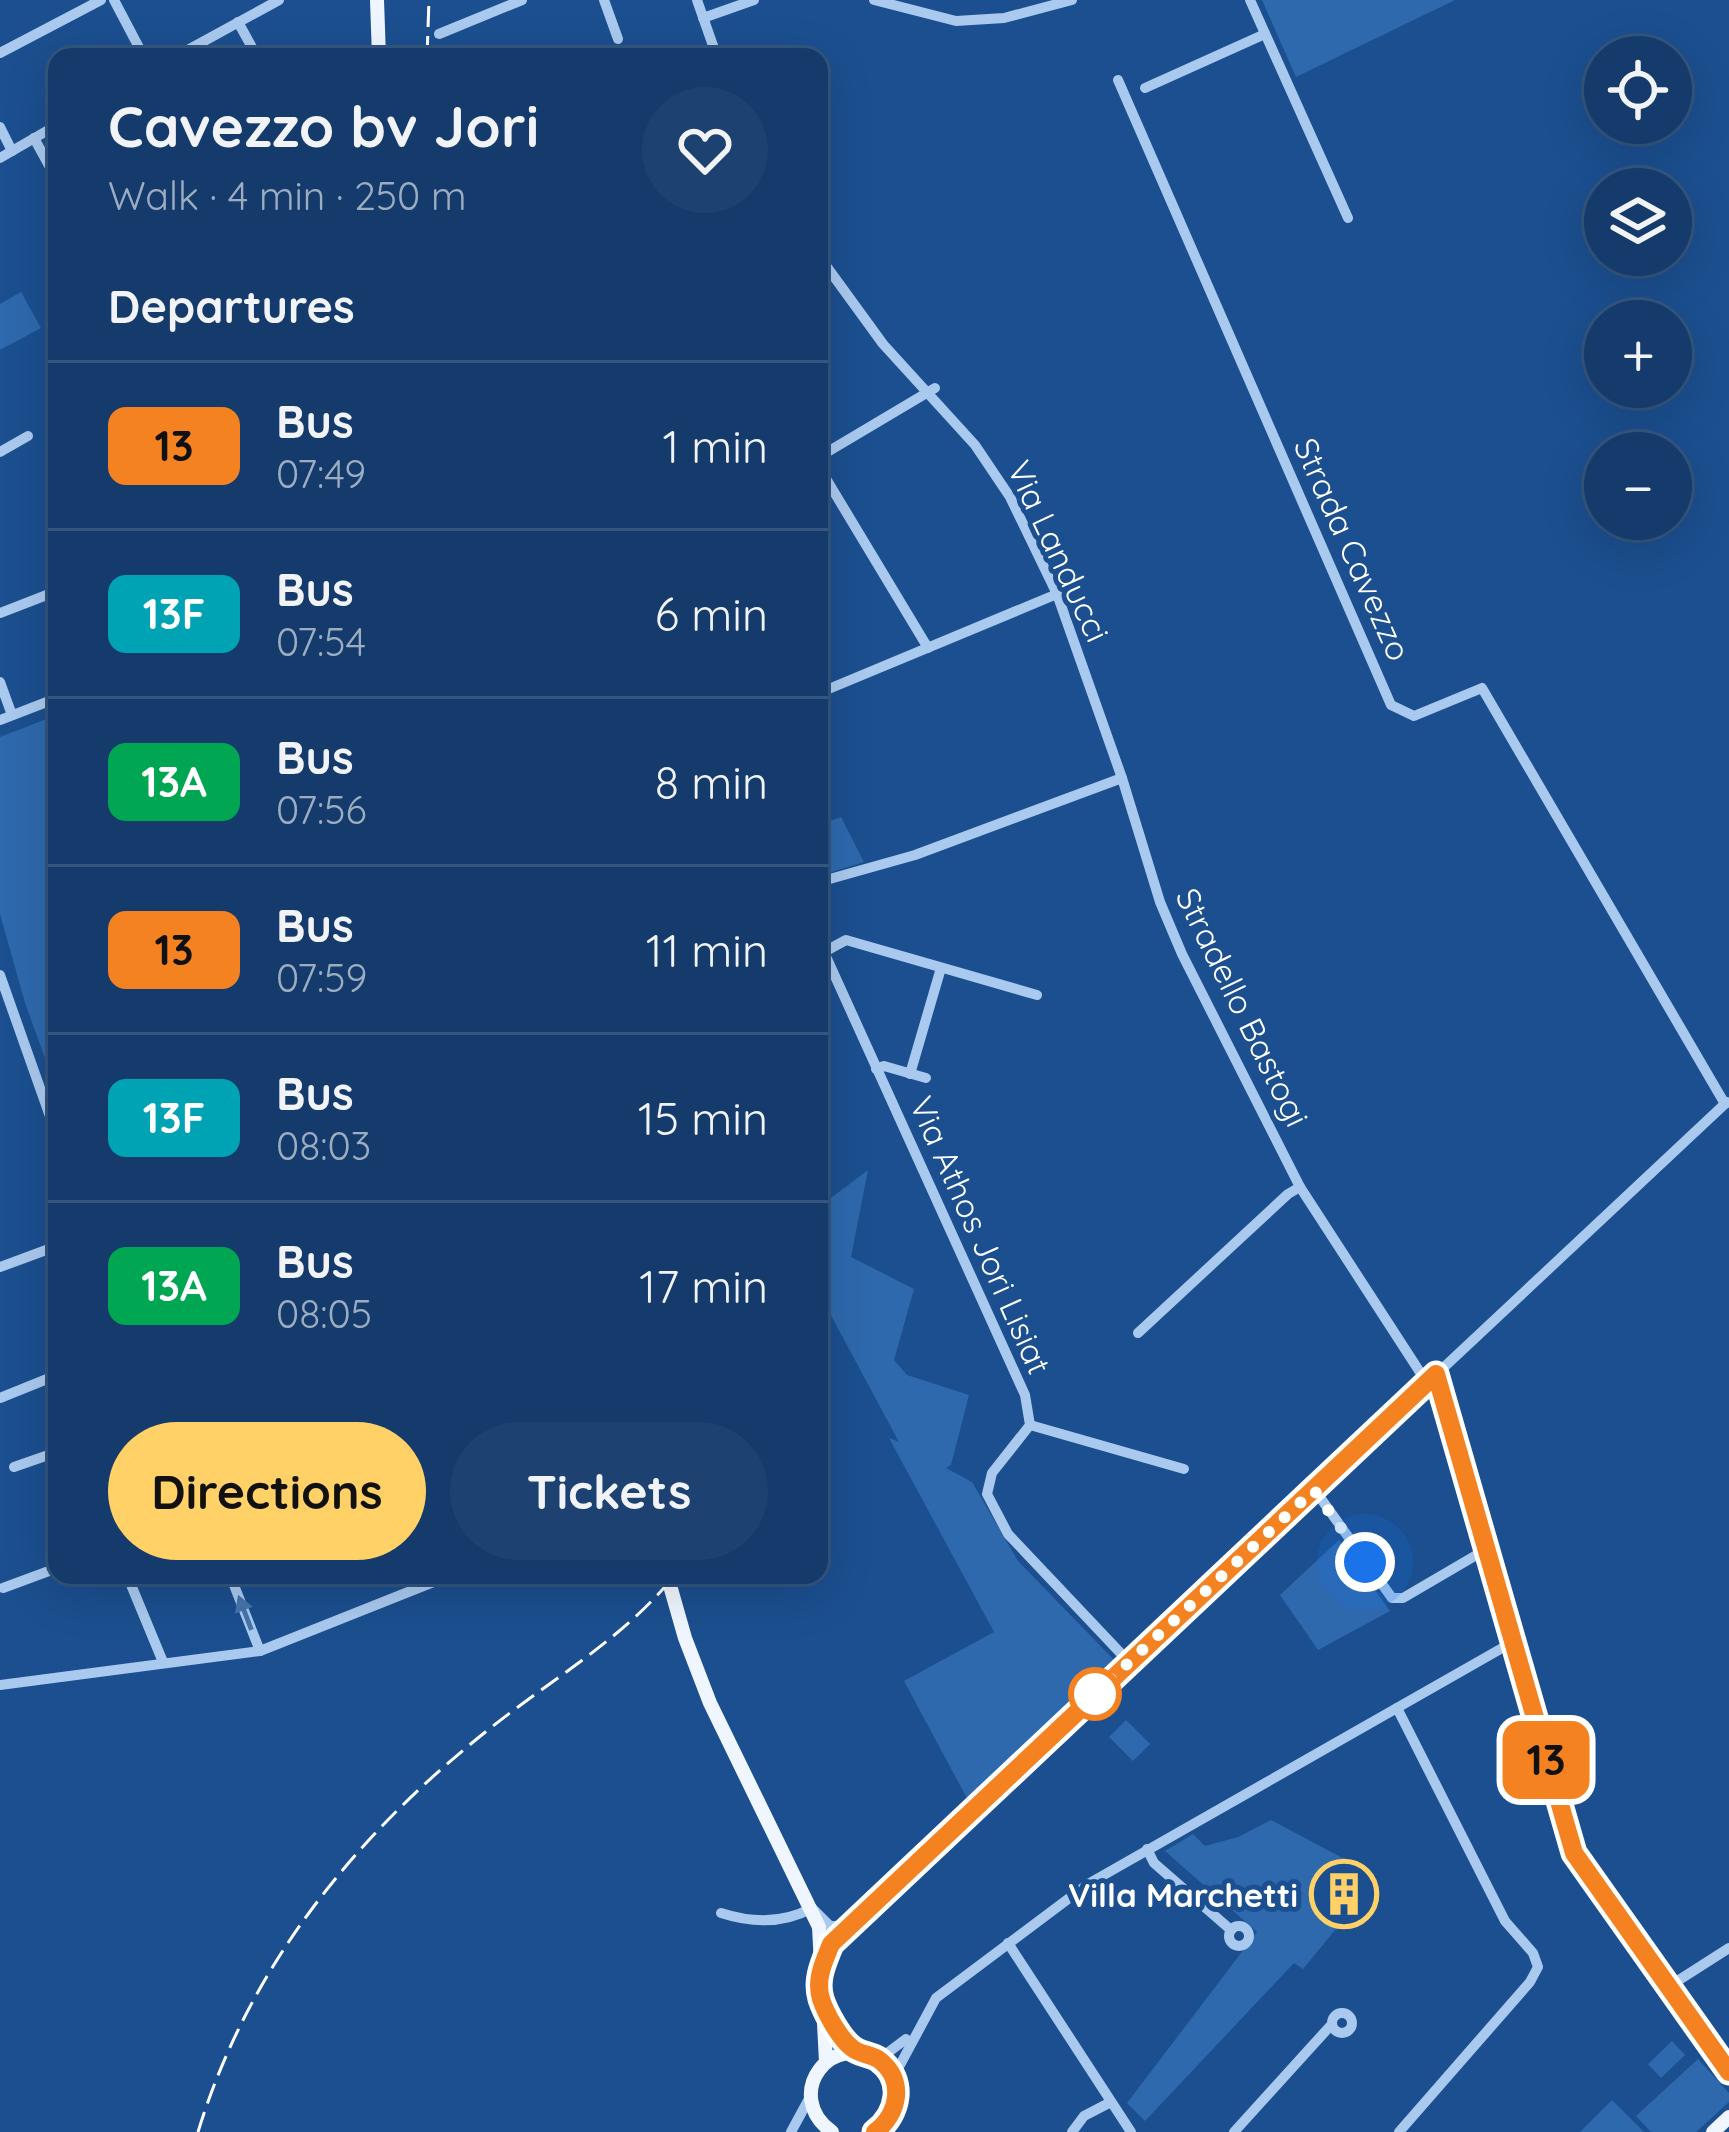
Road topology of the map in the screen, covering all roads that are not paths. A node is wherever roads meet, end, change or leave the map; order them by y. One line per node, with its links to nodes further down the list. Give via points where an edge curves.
1 (101, 0): 22 (street)
2 (114, 0): 17 (street)
3 (279, 0): 13 (street)
4 (377, 0): 20 (main road)
5 (522, 0): 14 (street)
6 (604, 0): 16 (street)
7 (697, 0): 12 (street)
8 (754, 0): 12 (street)
9 (874, 0): 10 (street, via 956,20 1004,18)
10 (1072, 0)
11 (1250, 0): 15 (street)
12 (703, 18): 21 (street)
13 (238, 22): 18 (street); 19 (street)
14 (439, 34)
15 (1265, 34): 24 (street); 31 (street)
16 (618, 39)
17 (138, 48)
18 (191, 48)
19 (249, 48)
20 (379, 48)
21 (713, 48)
22 (0, 53)
23 (1118, 80): 56 (street, Strada Cavezzo, via 1391,705 1414,716 1482,688)
24 (1145, 88)
25 (0, 127): 28 (street)
26 (48, 129): 27 (street)
27 (34, 138): 28 (street); 30 (street)
28 (13, 151): 29 (street)
29 (0, 158)
30 (48, 164)
31 (1348, 218)
32 (828, 268): 33 (street, Via Landucci)
33 (931, 391): 36 (street); 39 (street, Via Landucci, via 1010,497)
34 (28, 436): 35 (street)
35 (0, 452)
36 (828, 452)
37 (828, 482): 41 (street)
38 (48, 594): 40 (street)
39 (1058, 594): 41 (street); 46 (street, Via Landucci)
40 (0, 613)
41 (928, 648): 43 (street)
42 (0, 682): 45 (street)
43 (828, 689)
44 (48, 702): 45 (street)
45 (6, 718)
46 (1122, 778): 47 (street); 58 (street, Stradello Bastogi, via 1182,954)
47 (828, 879)
48 (828, 944): 50 (street, Via Athos Jori Lisiat, via 846,940)
49 (828, 960): 53 (street, Via Athos Jori Lisiat)
50 (941, 968): 52 (street, Via Athos Jori Lisiat); 54 (street, Via Athos Jori Lisiat)
51 (0, 975): 57 (street)
52 (1037, 995)
53 (876, 1070): 54 (street, Via Athos Jori Lisiat); 65 (street, Via Athos Jori Lisiat, via 1024,1395)
54 (910, 1074): 55 (street, Via Athos Jori Lisiat)
55 (926, 1078)
56 (1727, 1102): 63 (street, Strada Cavezzo)
57 (48, 1111)
58 (1300, 1187): 61 (street); 63 (street, Stradello Bastogi)
59 (48, 1249): 60 (street)
60 (1, 1263)
61 (1138, 1333)
62 (48, 1379): 64 (street)
63 (1432, 1379): 69 (street, Strada Cavezzo); 70 (street, Stradello Bastogi)
64 (0, 1398)
65 (1030, 1425): 68 (street, Via Athos Jori Lisiat); 80 (street, Via Athos Jori Lisiat, via 992,1473 987,1494 1009,1534)
66 (48, 1454): 67 (street)
67 (14, 1467)
68 (1184, 1469)
69 (1314, 1490): 70 (street, via 1393,1598); 80 (street, Strada Cavezzo)
70 (1485, 1550): 77 (street, Stradello Bastogi)
71 (48, 1571): 76 (street)
72 (131, 1584): 79 (street)
73 (234, 1584): 78 (street, one-way to 73)
74 (421, 1584): 78 (street)
75 (670, 1584): 84 (main road, via 710,1703)
76 (3, 1588)
77 (1511, 1642): 82 (street); 91 (street, Stradello Bastogi, via 1574,1853)
78 (260, 1652): 79 (street)
79 (163, 1662): 81 (street)
80 (1130, 1662): 86 (street, Strada Cavezzo)
81 (0, 1684)
82 (1397, 1708): 83 (street); 111 (street, via 1505,1921 1538,1967)
83 (1147, 1849): 87 (street); 88 (street)
84 (812, 1908): 85 (street, via 764,1921); 86 (street, via 830,1926); 90 (main road)
85 (721, 1913)
86 (848, 1926): 90 (street, Strada Cavezzo)
87 (1231, 1930)
88 (1009, 1943): 93 (street, via 936,1998); 101 (street)
89 (1729, 1948): 91 (street)
90 (820, 1969): 92 (main road)
91 (1667, 1988): 97 (street, Stradello Bastogi)
92 (821, 1999): 95 (main road); 96 (main road)
93 (920, 2023): 95 (street, via 897,2049); 98 (street)
94 (1331, 2030): 110 (street)
95 (863, 2054): 96 (main road); 98 (main road)
96 (826, 2062): 99 (main road)
97 (1729, 2072)
98 (893, 2078): 100 (main road)
99 (810, 2097): 104 (street); 106 (main road)
100 (895, 2107): 103 (main road); 107 (main road)
101 (1111, 2107): 108 (street, via 1084,2116); 109 (street)
102 (1729, 2116): 112 (main road)
103 (901, 2127)
104 (791, 2132)
105 (820, 2132): 106 (street)
106 (831, 2132)
107 (875, 2132)
108 (1072, 2132)
109 (1127, 2132)
110 (1234, 2132)
111 (1399, 2132)
112 (1713, 2132)

